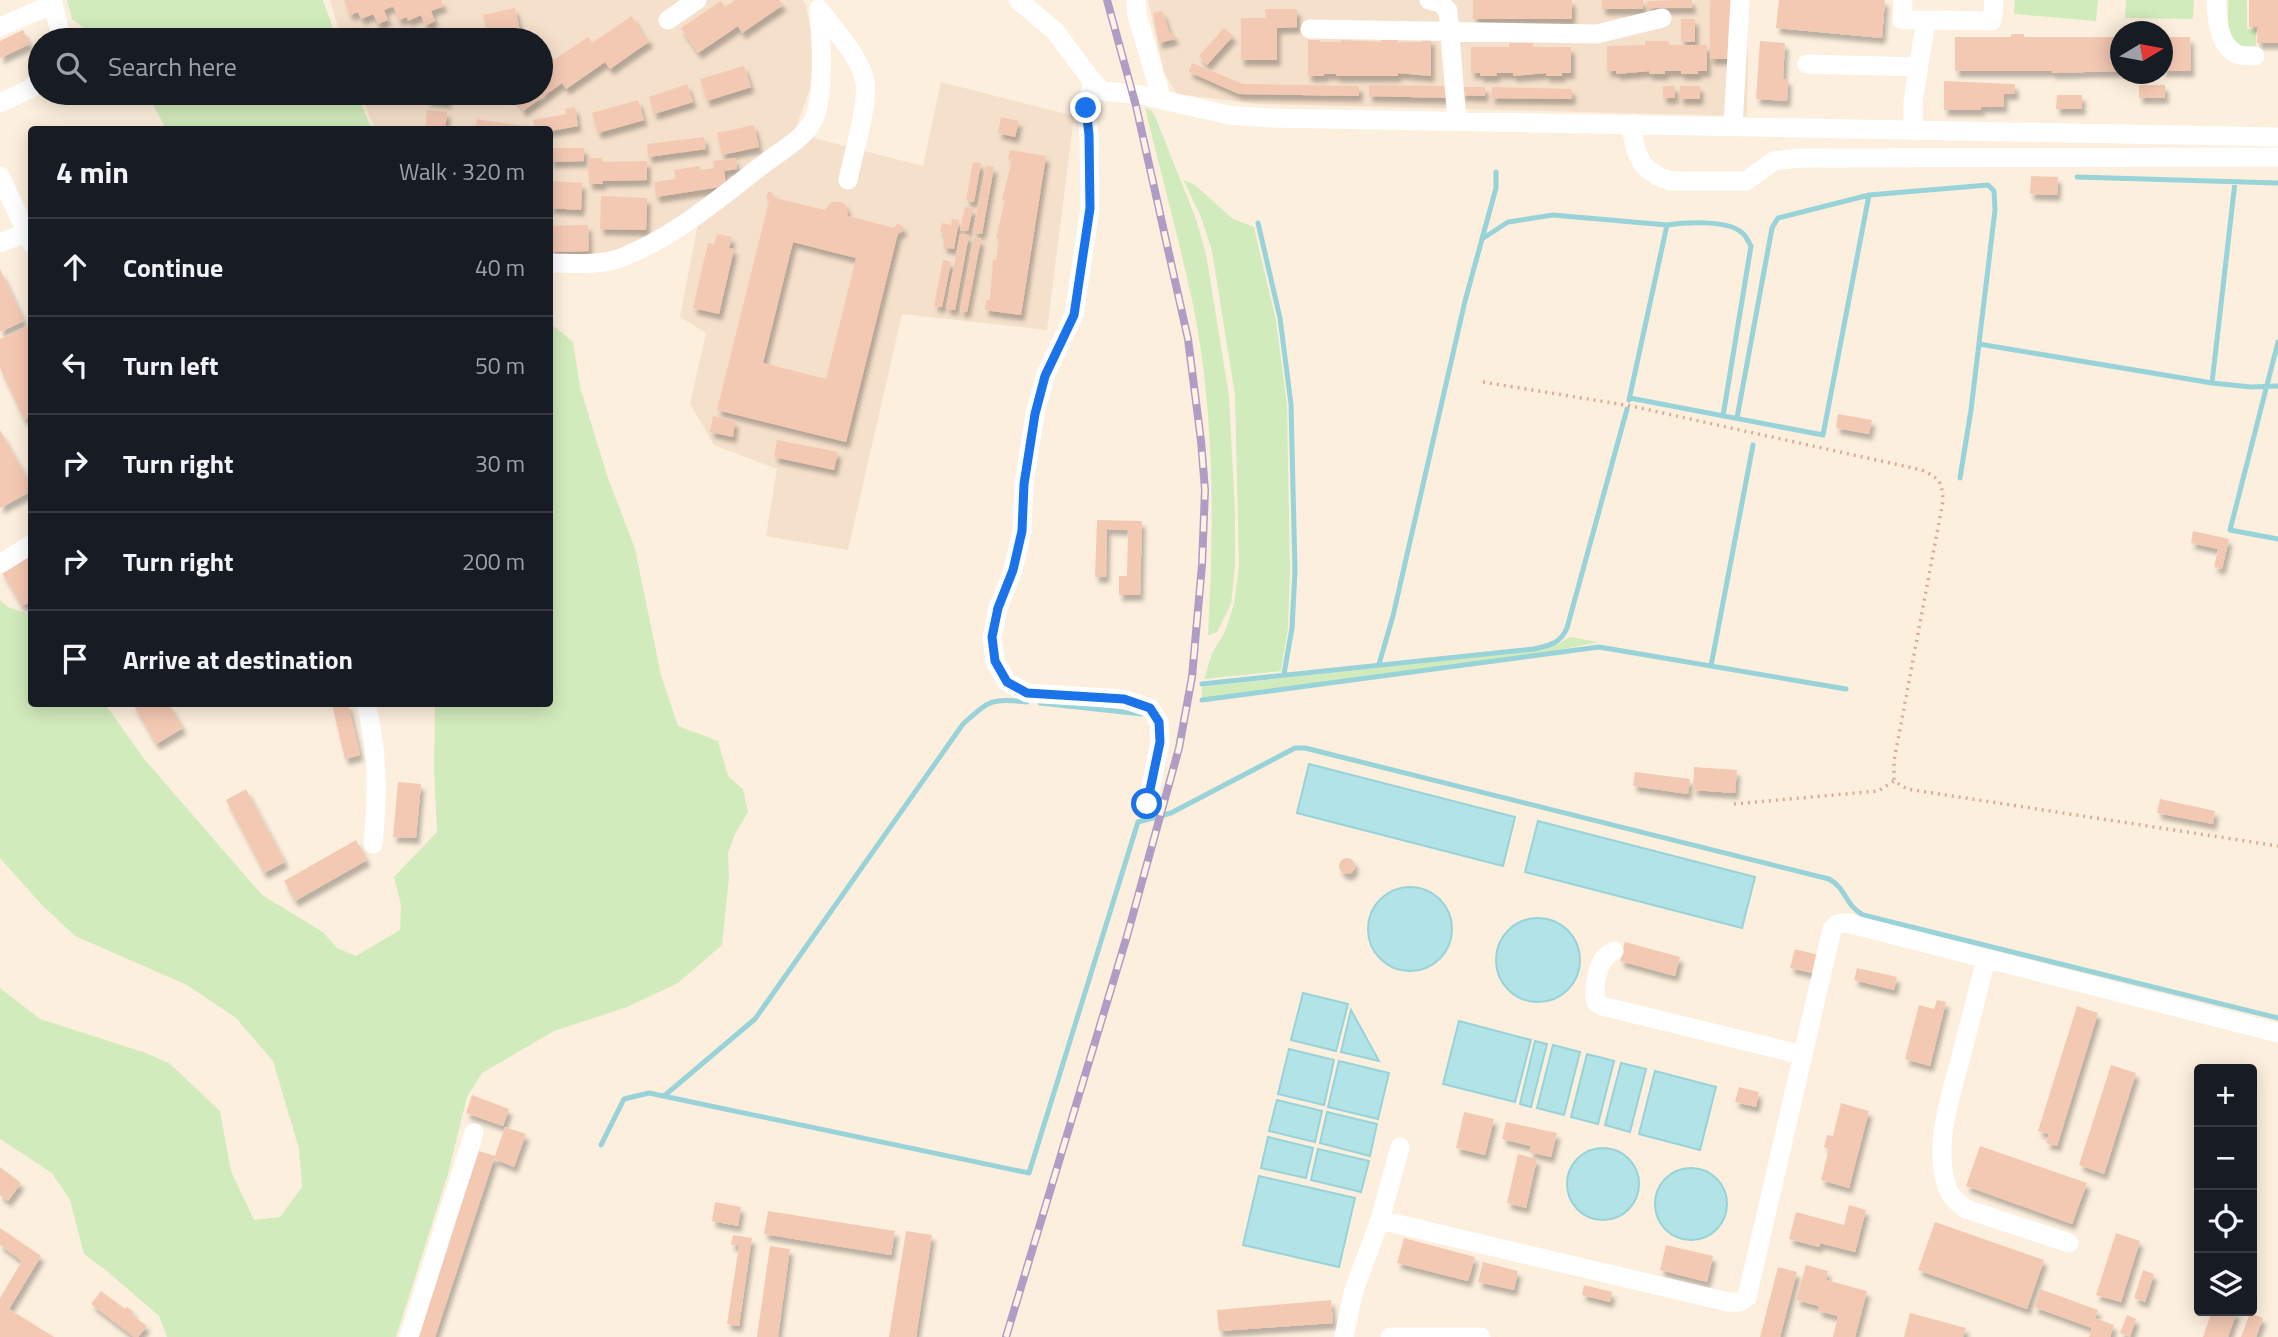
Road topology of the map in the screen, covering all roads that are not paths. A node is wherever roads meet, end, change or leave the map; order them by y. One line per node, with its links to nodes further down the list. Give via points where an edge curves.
1 (697, 0): 12 (street)
2 (1018, 0): 21 (street, via 1055,31)
3 (1136, 0): 23 (street)
4 (1429, 0): 17 (street, via 1448,11)
5 (1740, 0): 27 (street)
6 (1903, 0): 13 (street, via 1902,20)
7 (1994, 0): 13 (street, via 1992,21)
8 (2217, 0): 18 (street, via 2221,35 2228,46 2236,54)
9 (52, 2): 14 (street); 15 (street)
10 (815, 5): 32 (street, via 861,70 865,83); 36 (street, via 822,55 815,118 805,132 662,238 621,258)
11 (1662, 19): 17 (street, via 1597,34)
12 (668, 20)
13 (1926, 20): 20 (street)
14 (0, 27)
15 (59, 28)
16 (1310, 29): 17 (street)
17 (1451, 32): 25 (street)
18 (2255, 56)
19 (1807, 64): 20 (street)
20 (1918, 67): 28 (street)
21 (1093, 82): 23 (street, via 1102,91); 40 (street, via 1086,108 1090,208 1074,315 1045,376 1035,414 1022,531 992,637 995,661 1007,682 1027,693 1124,699 1150,708 1159,722 1160,742)
22 (28, 90): 24 (street)
23 (1162, 100): 25 (street, via 1229,115 1271,118)
24 (0, 103)
25 (1457, 121): 26 (street)
26 (1630, 124): 27 (street); 30 (street, via 1643,165 1670,181 1745,181 1774,161 1799,158)
27 (1733, 126): 28 (street)
28 (1913, 130): 29 (street)
29 (2278, 137)
30 (2278, 157)
31 (0, 176): 33 (street)
32 (848, 180)
33 (28, 231)
34 (28, 236): 35 (street)
35 (0, 243)
36 (553, 263)
37 (28, 546): 38 (street)
38 (0, 564)
39 (367, 707): 41 (street, via 377,768)
40 (1147, 804)
41 (373, 844)
42 (1614, 951): 45 (street, via 1601,961 1596,982 1596,1002 1602,1006)
43 (1986, 959): 44 (street); 45 (street, via 1837,924 1832,929); 49 (street, via 1946,1115 1942,1158 1949,1192 1966,1209)
44 (2278, 1034)
45 (1803, 1055): 48 (street, via 1746,1297 1740,1302)
46 (474, 1133): 50 (street)
47 (1400, 1147): 48 (street)
48 (1380, 1220): 51 (street, via 1353,1293)
49 (2068, 1243)
50 (409, 1337)
51 (1344, 1337)
52 (1390, 1337): 53 (street)
53 (1481, 1337)

